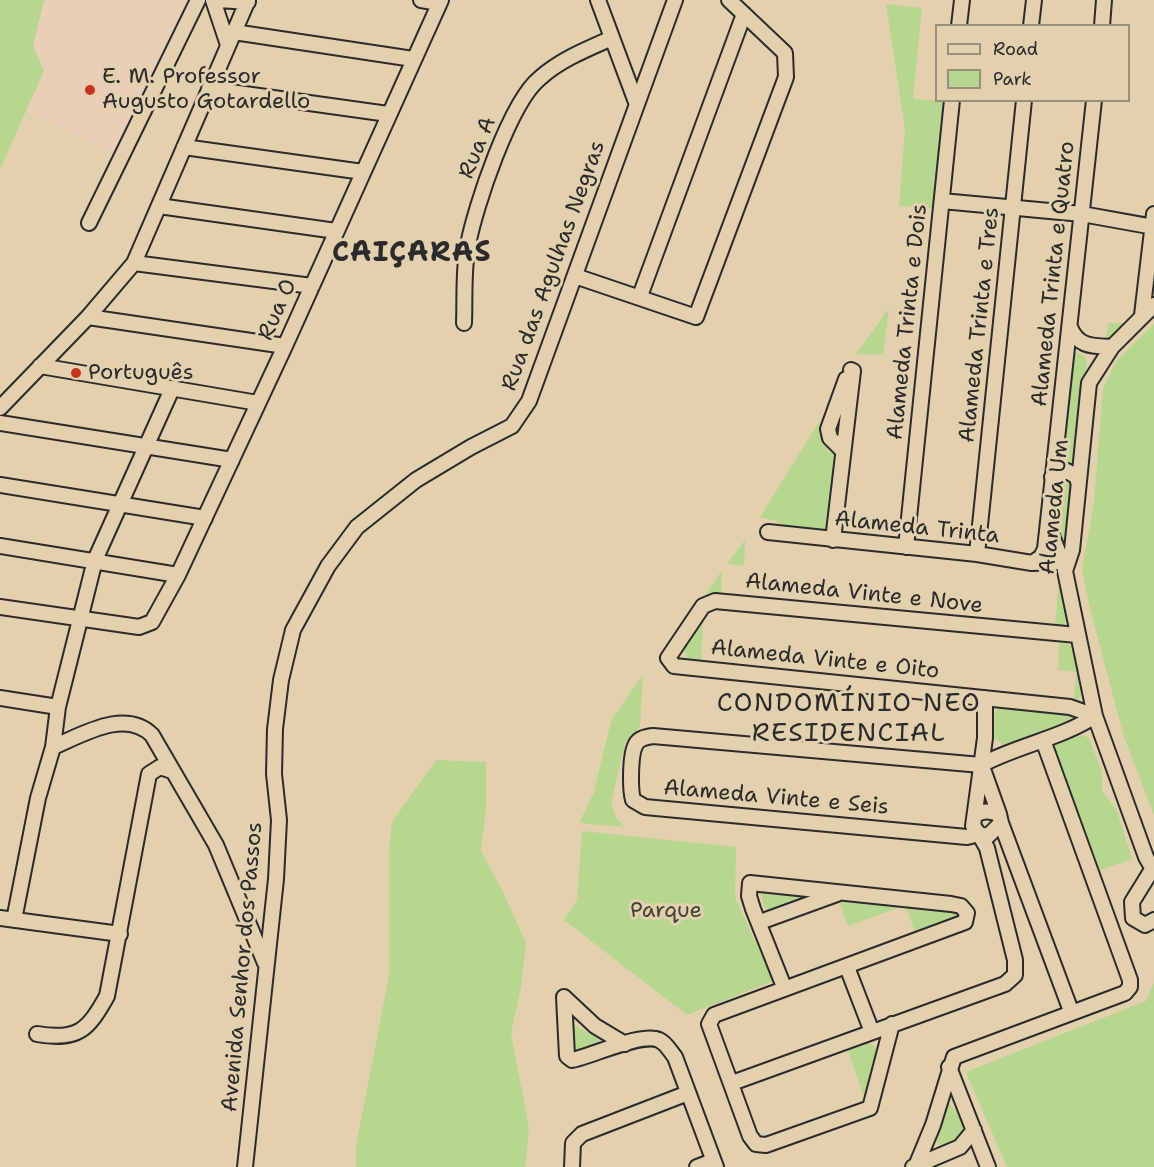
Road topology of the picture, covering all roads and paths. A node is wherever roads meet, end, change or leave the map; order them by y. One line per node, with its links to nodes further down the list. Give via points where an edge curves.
1 (198, 0): 34 (street)
2 (213, 0): 19 (street)
3 (219, 0): 11 (street)
4 (421, 0): 12 (street)
5 (598, 0): 18 (street)
6 (675, 0): 22 (street, Rua das Agulhas Negras)
7 (729, 0): 13 (street)
8 (962, 0): 14 (street)
9 (1034, 0): 15 (street)
10 (1104, 0): 16 (street)
11 (248, 1): 17 (street)
12 (440, 1): 20 (street, Rua O)
13 (744, 14): 39 (street); 39 (street, via 785,53 786,77 696,317)
14 (959, 24)
15 (1032, 24)
16 (1102, 24)
17 (234, 32): 19 (street); 20 (street)
18 (612, 38): 22 (street); 43 (street, Rua A, via 538,78 513,117 478,203 467,247)
19 (228, 45): 21 (street)
20 (413, 59): 26 (street, Rua O)
21 (209, 89): 26 (street); 27 (street)
22 (636, 102): 37 (street, Rua das Agulhas Negras)
23 (952, 102): 29 (street, Alameda Trinta e Dois)
24 (1024, 102): 31 (street, Alameda Trinta e Tres)
25 (1094, 102): 32 (street, Alameda Trinta e Quatro)
26 (388, 114): 28 (street, Rua O)
27 (184, 147): 28 (street); 30 (street)
28 (363, 172): 35 (street, Rua O)
29 (942, 201): 31 (street); 64 (street, Alameda Trinta e Dois)
30 (159, 206): 35 (street); 36 (street)
31 (1013, 208): 32 (street); 65 (street, Alameda Trinta e Tres)
32 (1082, 214): 33 (street); 44 (street, Alameda Trinta e Quatro)
33 (1154, 222): 41 (street)
34 (89, 223)
35 (336, 231): 38 (street, Rua O)
36 (134, 263): 38 (street); 42 (street)
37 (575, 276): 39 (street); 72 (street, Rua das Agulhas Negras, via 529,401 512,426 416,480 357,527 327,566)
38 (312, 286): 45 (street, Rua O)
39 (640, 296)
40 (1154, 305): 41 (street, Alameda Um)
41 (1142, 315): 46 (street, Alameda Um)
42 (88, 317): 45 (street); 47 (street)
43 (464, 323)
44 (1070, 327): 46 (street, via 1075,339 1084,345); 55 (street, Alameda Trinta e Quatro)
45 (285, 346): 49 (street, Rua O)
46 (1112, 347): 56 (street, Alameda Um, via 1089,383)
47 (40, 366): 48 (street); 50 (street)
48 (172, 389): 49 (street); 52 (street)
49 (258, 403): 54 (street, Rua O)
50 (0, 408)
51 (0, 423): 52 (street)
52 (144, 446): 54 (street); 58 (street)
53 (843, 451): 53 (street, via 853,371 851,370 828,429 830,438); 62 (street)
54 (232, 460): 59 (street, Rua O)
55 (1052, 477): 56 (street, via 1066,471 1077,477); 60 (street, Alameda Trinta e Quatro)
56 (1078, 482): 68 (street, Alameda Um, via 1072,550)
57 (0, 485): 58 (street)
58 (118, 504): 59 (street); 66 (street)
59 (205, 518): 69 (street, Rua O)
60 (1048, 524): 67 (street, Alameda Trinta e Quatro, via 1045,549); 68 (street, Alameda Trinta e Quatro)
61 (768, 532): 62 (street, Alameda Trinta)
62 (833, 540): 64 (street, Alameda Trinta)
63 (0, 546): 66 (street)
64 (906, 548): 65 (street, Alameda Trinta)
65 (977, 554): 67 (street, Alameda Trinta)
66 (95, 560): 69 (street); 71 (street)
67 (1032, 563): 68 (street, Alameda Trinta)
68 (1063, 566): 73 (street, Alameda Um)
69 (178, 575): 71 (street, Rua O, via 152,622 140,627)
70 (0, 607): 71 (street)
71 (80, 618): 77 (street)
72 (293, 630): 97 (street, Avenida Senhor dos Passos, via 275,729 279,832)
73 (1077, 635): 74 (street, Alameda Vinte e Nove, via 715,601 703,606); 79 (street, Alameda Um)
74 (671, 651): 76 (street, Alameda Vinte e Oito, via 668,658 674,666)
75 (0, 698): 77 (street)
76 (985, 698): 78 (street, Alameda Vinte e Oito); 81 (street)
77 (58, 707): 83 (street)
78 (1070, 707): 79 (street, Alameda Vinte e Oito); 80 (street, via 1078,715)
79 (1095, 716): 80 (street); 90 (street, Alameda Um)
80 (1076, 729): 82 (street)
81 (985, 738): 84 (street); 85 (street)
82 (1043, 740): 84 (street); 100 (street, via 1130,980 1125,993)
83 (53, 747): 86 (street, via 106,725 142,725); 93 (street, via 38,798)
84 (1000, 754): 85 (street)
85 (981, 765): 87 (street); 88 (street); 89 (street, Alameda Vinte e Seis, via 652,736 634,745 630,790 633,800 645,807 967,837)
86 (172, 771): 96 (street, via 160,767 150,774); 97 (street, via 216,844)
87 (975, 815): 88 (street, via 982,811); 89 (street, via 973,826)
88 (1000, 818): 89 (street, via 995,831 988,836); 100 (street)
89 (979, 834): 101 (street, via 987,848 1015,960 1015,975 1005,984)
90 (1153, 869): 94 (street, via 1132,902 1133,918 1145,925)
91 (839, 893): 95 (street); 95 (street, via 750,883 749,896); 98 (street, via 961,906 967,913 965,922)
92 (0, 918): 93 (street)
93 (14, 920): 96 (street)
94 (1154, 920)
95 (760, 922): 99 (street)
96 (120, 934): 104 (street, via 106,996 91,1023 74,1035)
97 (265, 965): 119 (street, Avenida Senhor dos Passos)
98 (847, 967): 99 (street); 103 (street)
99 (784, 987): 108 (street, via 714,1014 709,1024)
100 (1071, 1011): 107 (street, via 963,1052 954,1057)
101 (892, 1024): 103 (street); 108 (street, via 870,1108 766,1145 756,1144)
102 (595, 1026): 105 (street); 106 (street, via 604,1040 603,1046); 106 (street, via 564,997 567,1056)
103 (872, 1032): 108 (street)
104 (37, 1034)
105 (625, 1044): 106 (street); 109 (street, via 645,1037 667,1046)
106 (590, 1056)
107 (949, 1067): 110 (street); 111 (street)
108 (732, 1083)
109 (688, 1094): 117 (street); 120 (street, via 582,1134 573,1143)
110 (937, 1109): 111 (street, via 950,1100); 112 (street)
111 (967, 1111): 113 (street)
112 (933, 1125): 115 (street, via 934,1147); 118 (street)
113 (974, 1130): 114 (street); 116 (street)
114 (960, 1147): 115 (street); 116 (street)
115 (946, 1154): 118 (street)
116 (986, 1161)
117 (715, 1164): 121 (street)
118 (914, 1166)
119 (245, 1167)
120 (572, 1167)
121 (697, 1167)

